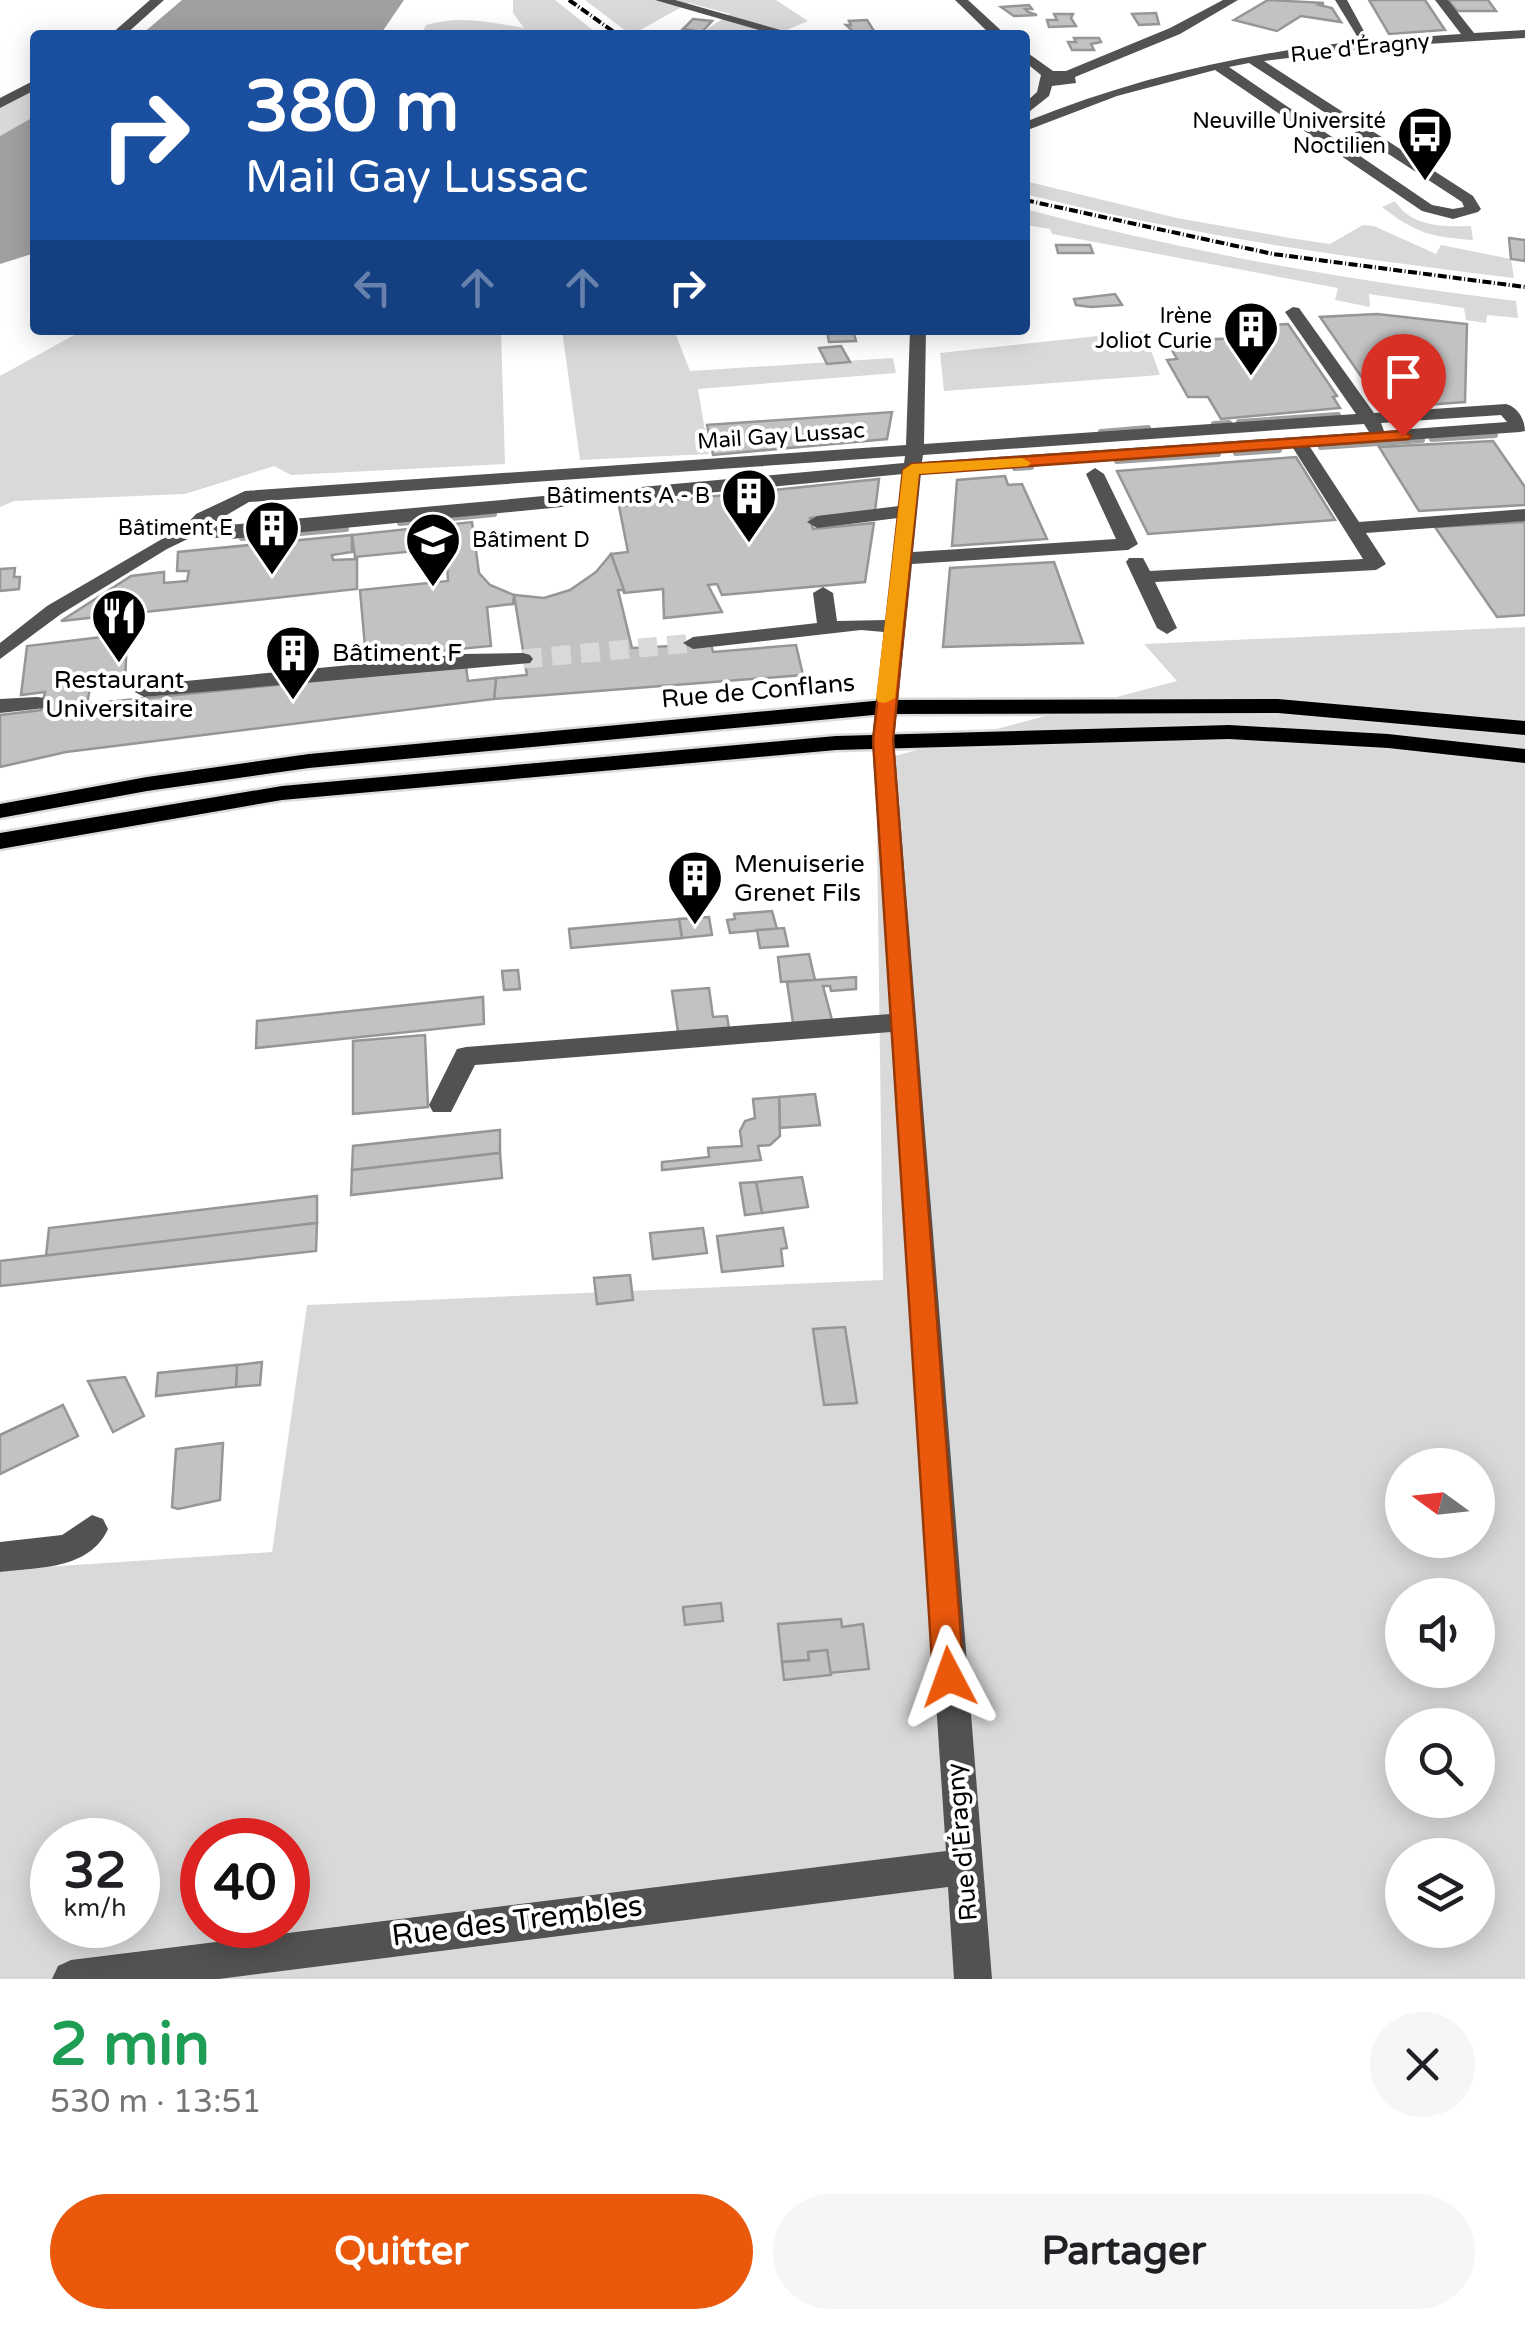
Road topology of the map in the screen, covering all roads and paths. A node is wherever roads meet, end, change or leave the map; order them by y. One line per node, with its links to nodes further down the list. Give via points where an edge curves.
1 (158, 0): 7 (street)
2 (661, 0): 8 (street)
3 (961, 0): 9 (street)
4 (1232, 0): 18 (street)
5 (1341, 0): 12 (street)
6 (1441, 0): 11 (street)
7 (123, 30)
8 (772, 30)
9 (994, 30)
10 (1525, 34): 11 (street, Rue d'Éragny)
11 (1470, 37): 12 (street, Rue d'Éragny)
12 (1373, 45): 14 (street, Rue d'Éragny)
13 (1030, 60): 17 (street)
14 (1253, 60): 15 (street, Rue d'Éragny); 15 (street, via 1473,208 1453,214 1427,208)
15 (1218, 66): 16 (street, Rue d'Éragny)
16 (1197, 70): 20 (street, Rue d'Éragny); 23 (street, Rue d'Éragny)
17 (1048, 77): 18 (street); 22 (street)
18 (1069, 78): 20 (street)
19 (30, 87): 21 (street)
20 (1101, 89): 23 (street); 24 (street, Rue d'Éragny)
21 (0, 104)
22 (1030, 106)
23 (1076, 107): 25 (street, Rue d'Éragny)
24 (1030, 117)
25 (1030, 125)
26 (1293, 312): 28 (street)
27 (918, 335): 34 (street, Rue d'Éragny)
28 (1369, 418): 29 (street, Mail Gay Lussac, via 1506,410); 30 (street, Mail Gay Lussac); 31 (street)
29 (1522, 427): 31 (street, Mail Gay Lussac)
30 (1195, 431): 33 (street); 34 (street, Mail Gay Lussac)
31 (1382, 437): 32 (street, Mail Gay Lussac)
32 (1300, 443): 33 (street, Mail Gay Lussac); 41 (street)
33 (1207, 449): 34 (street, Mail Gay Lussac)
34 (912, 460): 36 (street, Mail Gay Lussac); 37 (street, Rue d'Éragny); 40 (street, Mail Gay Lussac)
35 (1094, 474): 43 (street)
36 (370, 488): 40 (street); 42 (street, Mail Gay Lussac, via 245,497)
37 (908, 511): 39 (street); 44 (street, Rue d'Éragny)
38 (1525, 515): 41 (street)
39 (817, 522)
40 (372, 526): 42 (street, Mail Gay Lussac, via 220,534)
41 (1354, 528): 45 (street, via 1376,564)
42 (193, 529): 51 (street, via 54,610)
43 (1128, 544): 44 (street); 45 (street)
44 (902, 560): 47 (street, Rue d'Éragny)
45 (1143, 576): 48 (street)
46 (823, 592): 49 (street)
47 (894, 627): 49 (street); 56 (street, Rue d'Éragny)
48 (1167, 628)
49 (828, 629): 50 (street)
50 (693, 643)
51 (0, 652)
52 (523, 659): 53 (street)
53 (144, 691)
54 (37, 703): 55 (street)
55 (0, 706)
56 (884, 706): 57 (main road, Rue de Conflans, via 1278,706); 58 (street, Rue d'Éragny); 60 (main road, Rue de Conflans, via 309,761)
57 (1525, 728)
58 (883, 740): 59 (main road, via 1230,732); 61 (main road, via 319,789); 62 (street, Rue d'Éragny)
59 (1525, 756)
60 (0, 811)
61 (0, 841)
62 (902, 1022): 63 (street, via 466,1056); 66 (street, Rue d'Éragny)
63 (442, 1105)
64 (92, 1529): 65 (street, via 69,1549)
65 (0, 1556)
66 (963, 1866): 67 (street, Rue des Trembles); 68 (street, Rue d'Éragny)
67 (71, 1979)
68 (972, 1979)

